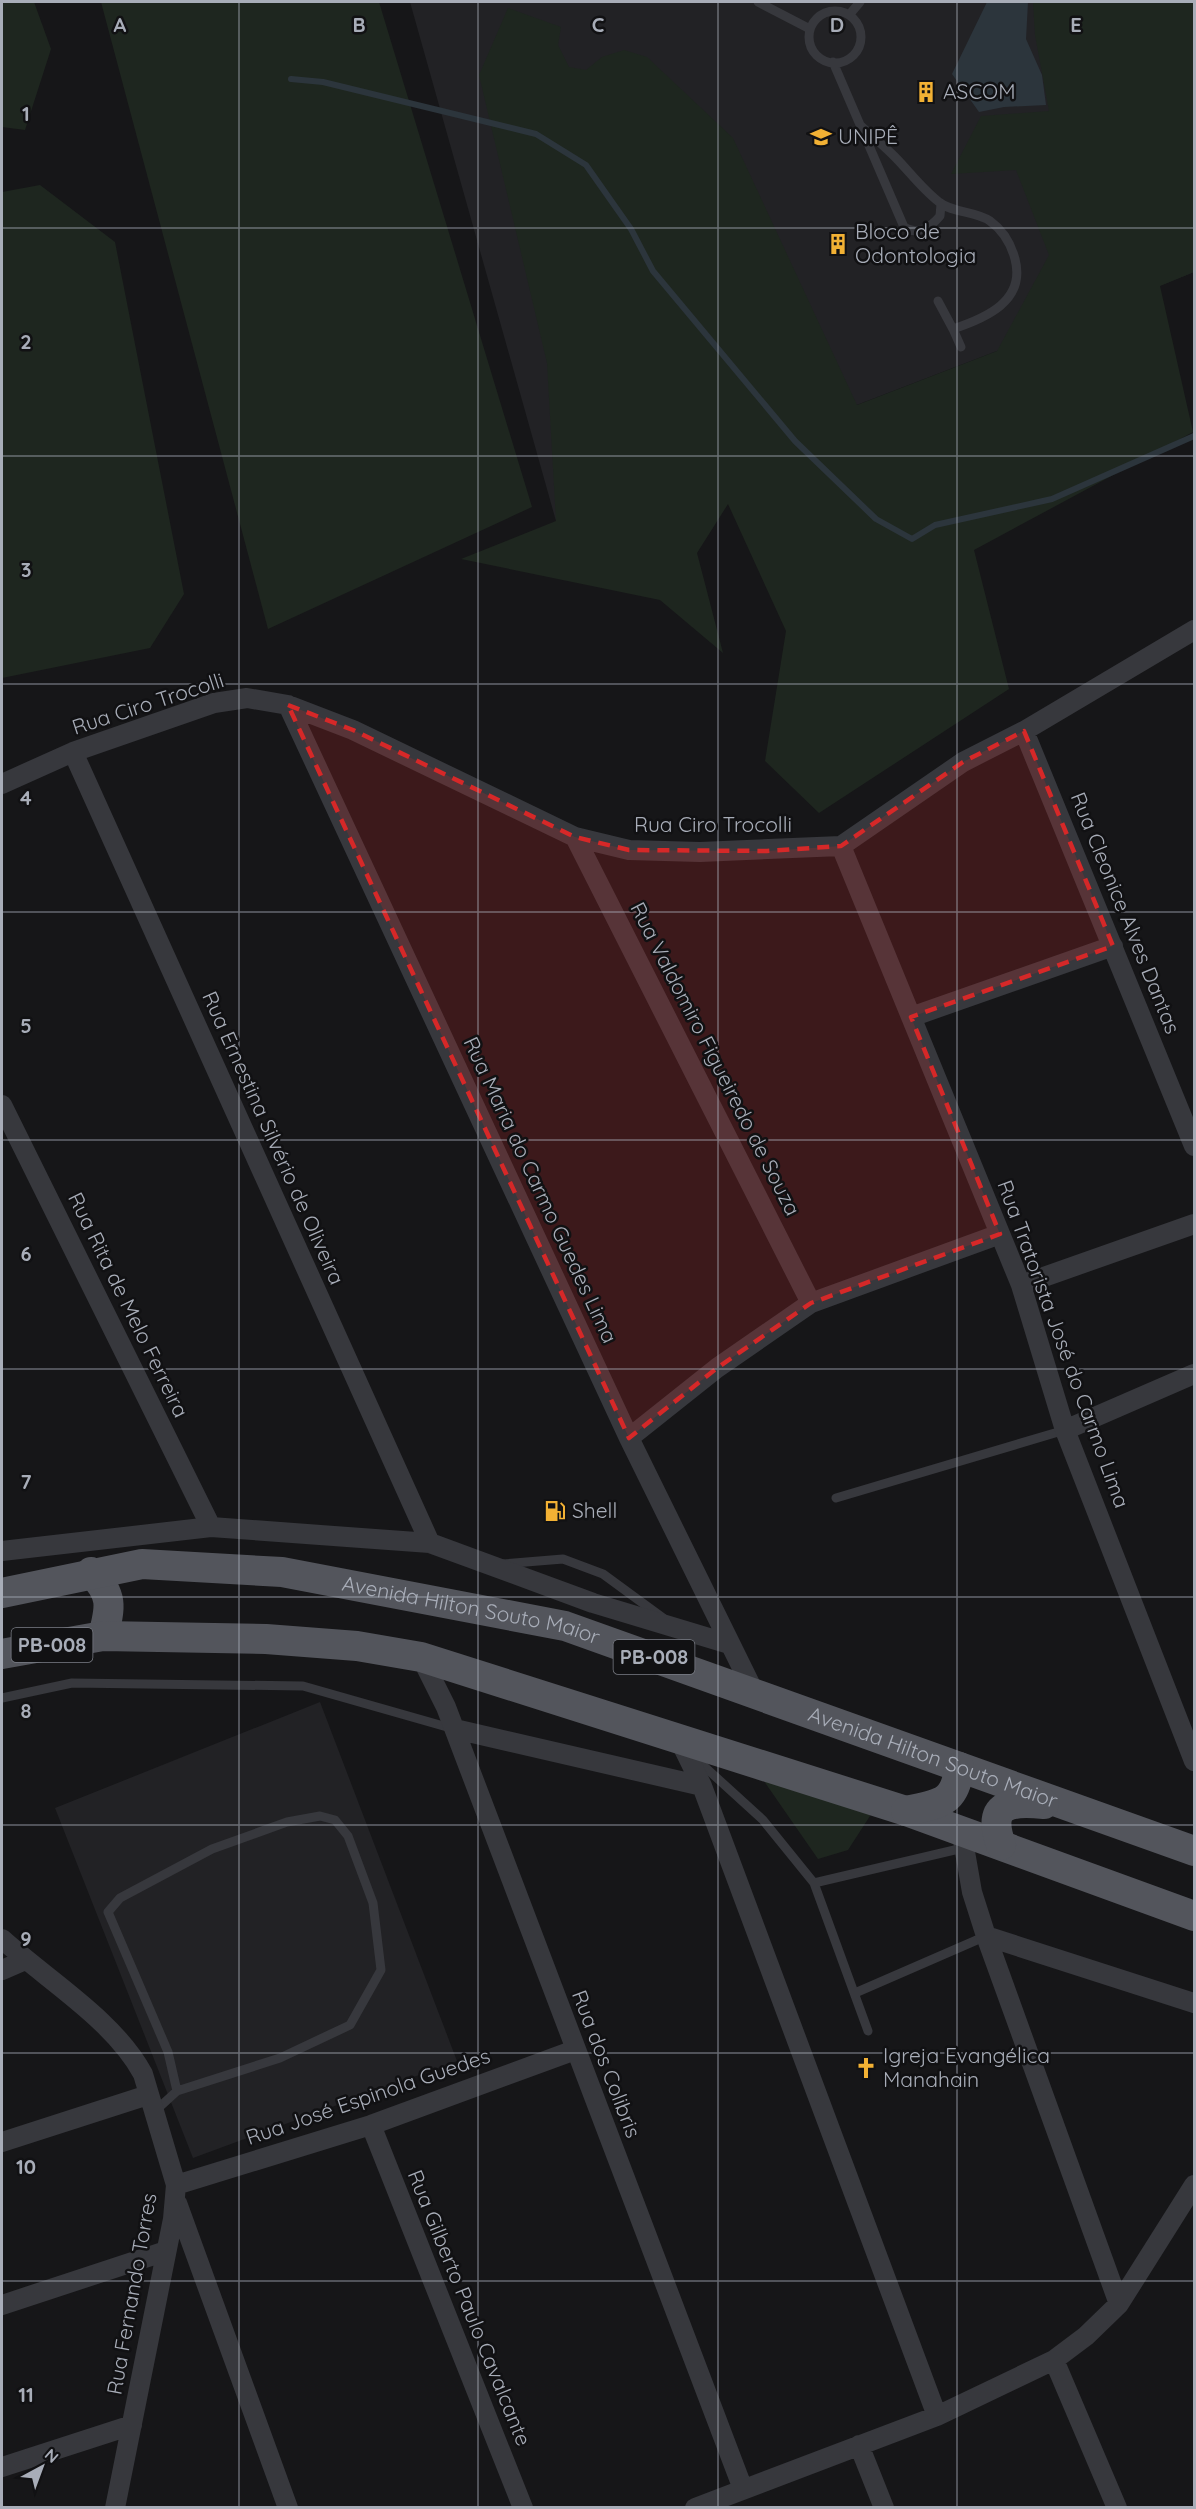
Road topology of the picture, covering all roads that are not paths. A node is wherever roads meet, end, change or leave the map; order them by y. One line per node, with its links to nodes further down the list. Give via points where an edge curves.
1 (758, 2): 4 (lane)
2 (861, 2): 3 (lane)
3 (849, 15): 4 (lane, via 830,11 821,15); 5 (lane, via 859,28 859,45 849,58)
4 (810, 29): 5 (lane, via 816,55)
5 (833, 62): 6 (lane)
6 (860, 125): 7 (lane); 7 (lane, via 904,227 914,232 923,229 940,216)
7 (941, 204): 9 (lane, via 989,220 1007,240 1018,270 1016,284 1005,304)
8 (938, 301): 9 (lane)
9 (953, 329): 10 (lane)
10 (961, 347)
11 (1194, 630): 13 (street)
12 (288, 705): 14 (street, Rua Ciro Trocolli, via 247,698 214,703); 16 (street, Rua Ciro Trocolli, via 352,730); 28 (street, Rua Maria do Carmo Guedes Lima)
13 (1024, 731): 17 (street, via 963,762); 18 (street, Rua Cleonice Alves Dantas)
14 (73, 752): 15 (street, Rua Ciro Trocolli); 31 (street, Rua Ernestina Silvério de Oliveira)
15 (2, 784)
16 (575, 837): 17 (street, Rua Ciro Trocolli, via 629,850 699,852); 25 (street, Rua Valdomiro Figueiredo de Souza)
17 (841, 846): 19 (street, Rua Tratorista José do Carmo Lima)
18 (1113, 946): 19 (street); 21 (street, Rua Cleonice Alves Dantas)
19 (911, 1017): 23 (street, Rua Tratorista José do Carmo Lima)
20 (2, 1105): 30 (street, Rua Rita de Melo Ferreira)
21 (1194, 1146)
22 (1194, 1224): 24 (street)
23 (1000, 1234): 24 (street, Rua Tratorista José do Carmo Lima); 25 (street)
24 (1020, 1285): 27 (street, Rua Tratorista José do Carmo Lima)
25 (811, 1303): 28 (street, via 717,1368)
26 (1194, 1374): 27 (street)
27 (1065, 1430): 29 (lane); 45 (street, Rua Tratorista José do Carmo Lima)
28 (629, 1438): 38 (street, Rua Maria do Carmo Guedes Lima)
29 (836, 1498)
30 (211, 1527): 31 (street, Avenida Hilton Souto Maior); 32 (street, Avenida Hilton Souto Maior)
31 (429, 1543): 33 (street, Avenida Hilton Souto Maior)
32 (2, 1551)
33 (488, 1565): 36 (street, Avenida Hilton Souto Maior, via 593,1604); 36 (lane, via 563,1558 603,1574)
34 (91, 1572): 35 (main road, Avenida Hilton Souto Maior / PB-008); 37 (main road, via 108,1593); 41 (main road, Avenida Hilton Souto Maior / PB-008, via 142,1564 282,1572 565,1626)
35 (2, 1593)
36 (679, 1630): 38 (street, Avenida Hilton Souto Maior)
37 (103, 1636): 39 (main road, PB-008); 40 (main road, PB-008, via 266,1640 357,1646)
38 (729, 1644): 41 (street, Rua Maria do Carmo Guedes Lima)
39 (2, 1654)
40 (422, 1657): 43 (street, Rua dos Colibris); 44 (main road, PB-008)
41 (754, 1692): 46 (main road, Avenida Hilton Souto Maior / PB-008)
42 (2, 1698): 43 (lane, via 72,1683 303,1686)
43 (454, 1729): 47 (street); 62 (street, Rua dos Colibris)
44 (684, 1746): 47 (street); 49 (main road, PB-008); 53 (lane, via 763,1820)
45 (1194, 1761)
46 (959, 1767): 48 (main road, Avenida Hilton Souto Maior / PB-008); 49 (main road, via 950,1797 932,1806)
47 (702, 1786): 73 (street)
48 (1062, 1805): 51 (main road, via 1008,1804 996,1820); 52 (main road, Avenida Hilton Souto Maior / PB-008)
49 (906, 1811): 50 (main road, PB-008)
50 (962, 1838): 51 (main road, PB-008); 53 (lane); 55 (street, via 972,1892)
51 (1001, 1845): 54 (main road, PB-008)
52 (1192, 1846)
53 (814, 1883): 59 (lane)
54 (1194, 1916)
55 (986, 1936): 59 (lane); 60 (street); 70 (street)
56 (2, 1939): 57 (street, Rua Fernando Torres)
57 (25, 1960): 58 (street); 64 (street, Rua Fernando Torres, via 118,2039 143,2074)
58 (2, 1970)
59 (855, 1993): 61 (lane)
60 (1194, 2003)
61 (868, 2031)
62 (575, 2050): 65 (street, Rua José Espinola Guedes); 77 (street, Rua dos Colibris)
63 (177, 2091): 63 (lane, via 280,2058 350,2025 381,1970 373,1903 348,1836 335,1820 320,1816 287,1822 212,1849 120,1898 108,1912 168,2052); 64 (lane)
64 (151, 2104): 66 (street); 68 (street, Rua Fernando Torres)
65 (371, 2125): 68 (street, Rua José Espinola Guedes); 80 (street, Rua Gilberto Paulo Cavalcante)
66 (2, 2142)
67 (1194, 2185): 70 (street)
68 (176, 2193): 69 (street, Rua Fernando Torres); 79 (street)
69 (166, 2251): 71 (street); 74 (street, Rua Fernando Torres)
70 (1119, 2304): 72 (street)
71 (2, 2305)
72 (1054, 2360): 73 (street); 83 (street)
73 (937, 2416): 75 (street)
74 (132, 2425): 76 (street); 78 (street, Rua Fernando Torres)
75 (859, 2445): 77 (street); 82 (street)
76 (2, 2468)
77 (743, 2489): 81 (street)
78 (115, 2508)
79 (288, 2508)
80 (523, 2508)
81 (695, 2508)
82 (884, 2508)
83 (1117, 2508)

